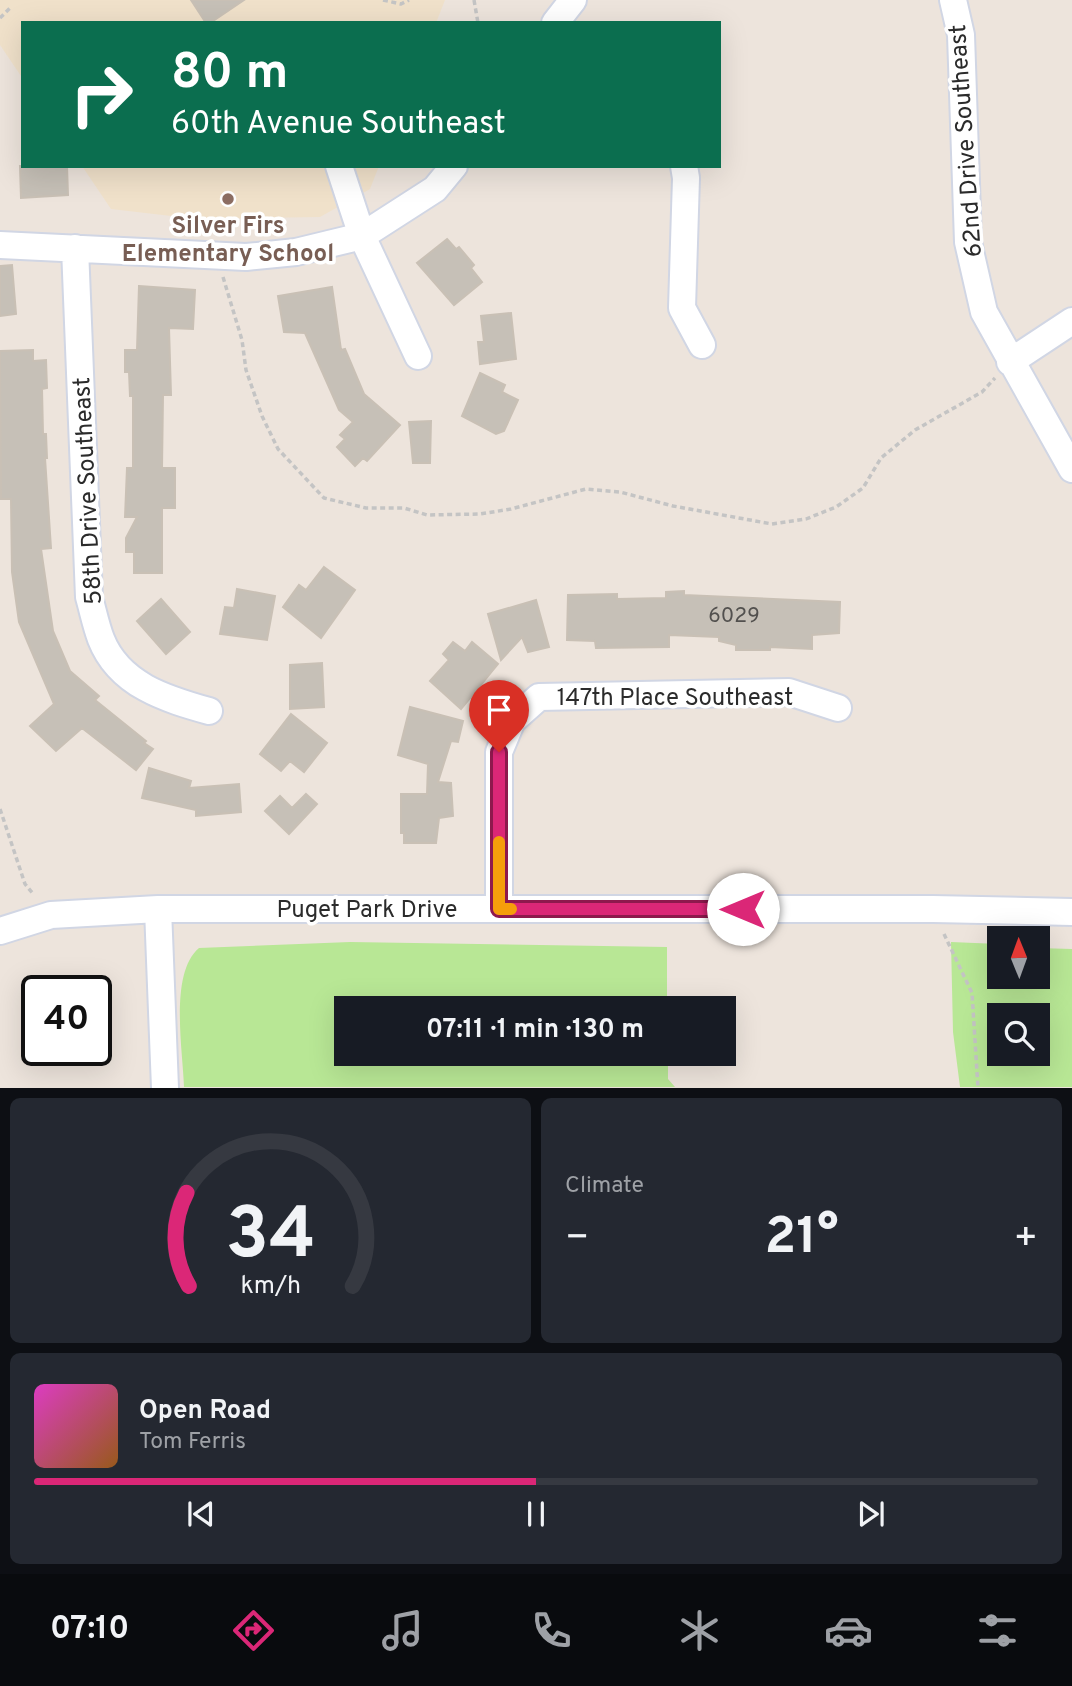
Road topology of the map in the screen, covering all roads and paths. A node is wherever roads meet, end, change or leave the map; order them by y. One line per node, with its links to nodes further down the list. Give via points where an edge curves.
1 (383, 0): 2 (path, via 401,4)
2 (408, 0)
3 (474, 0): 8 (path)
4 (573, 0): 9 (street)
5 (953, 0): 20 (street, 62nd Drive Southeast, via 961,35 968,242 984,312)
6 (12, 6): 7 (path)
7 (0, 18)
8 (478, 21)
9 (557, 21)
10 (340, 168): 13 (street)
11 (452, 168): 13 (street, via 435,189)
12 (684, 168): 18 (street, via 682,308)
13 (362, 236): 16 (street, via 296,252); 19 (street)
14 (0, 245): 15 (street)
15 (75, 248): 16 (street); 23 (street, 58th Drive Southeast, via 89,597 102,641 124,674 162,698)
16 (218, 255): 20 (path, via 246,370 278,449 324,498 366,508 480,514 586,489 772,524 806,519 836,507 863,488 881,458 915,430 982,391)
17 (1072, 321): 20 (street)
18 (702, 345)
19 (418, 356)
20 (1010, 362): 21 (street, 62nd Drive Southeast)
21 (1072, 469)
22 (838, 708): 26 (street, 147th Place Southeast, via 789,692 539,697 512,721 499,752)
23 (209, 711)
24 (0, 809): 29 (path, via 25,884)
25 (158, 909): 26 (street, Puget Park Drive); 29 (street, Puget Park Drive); 31 (street)
26 (499, 909): 27 (street, Puget Park Drive)
27 (933, 909): 28 (street, Puget Park Drive); 32 (path, via 972,993)
28 (1072, 912)
29 (51, 915): 30 (street, Puget Park Drive)
30 (0, 931)
31 (165, 1087)
32 (978, 1087)

